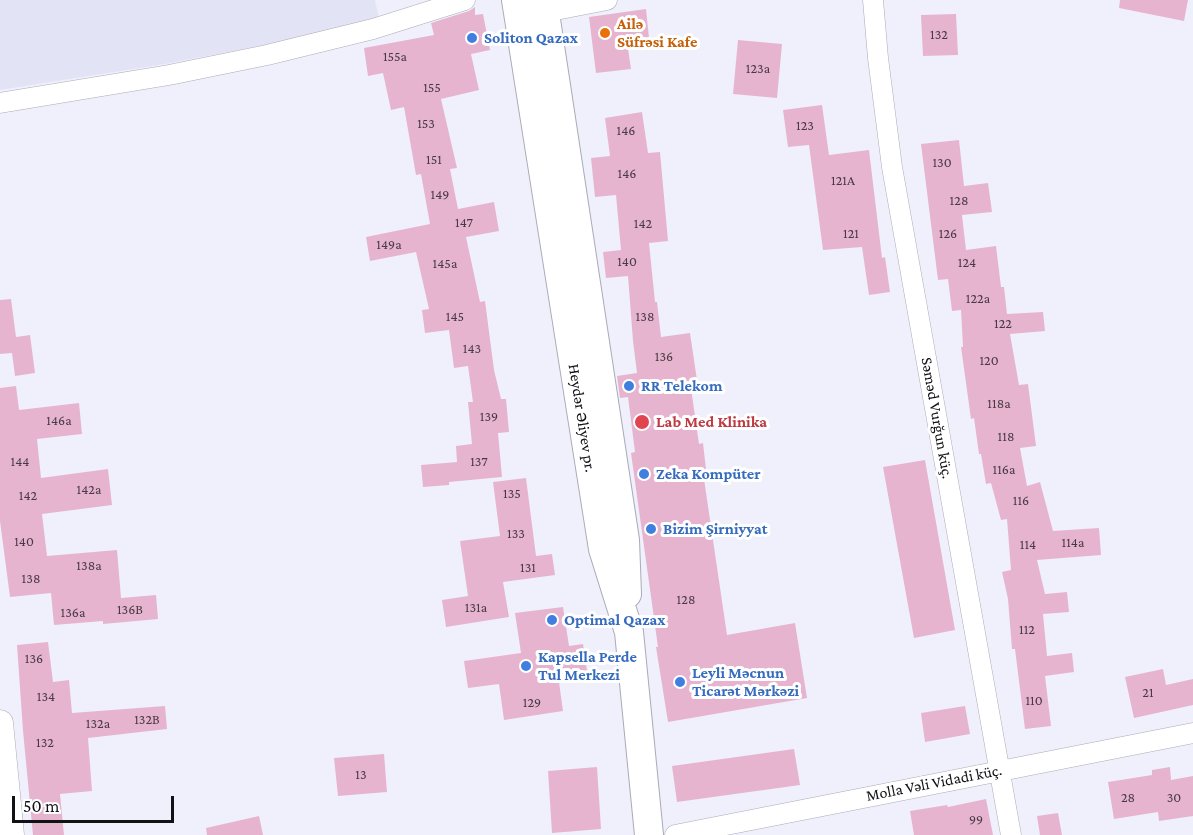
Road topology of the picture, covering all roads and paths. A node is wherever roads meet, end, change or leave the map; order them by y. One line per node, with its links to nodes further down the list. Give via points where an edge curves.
1 (465, 0): 6 (street, via 373,29 267,55)
2 (516, 0): 7 (main road, Heydər Əliyev pr., via 603,549)
3 (607, 0): 5 (street)
4 (873, 0): 10 (street, Səməd Vurğun küç., via 892,167)
5 (544, 6): 7 (main road, via 625,540)
6 (0, 103)
7 (629, 632): 12 (main road, Heydər Əliyev pr.)
8 (0, 723): 11 (street)
9 (1193, 733): 10 (street, Molla Vəli Vidadi küç.)
10 (999, 770): 13 (street, Molla Vəli Vidadi küç.); 14 (street, Səməd Vurğun küç.)
11 (11, 835)
12 (649, 835)
13 (675, 835)
14 (1011, 835)

